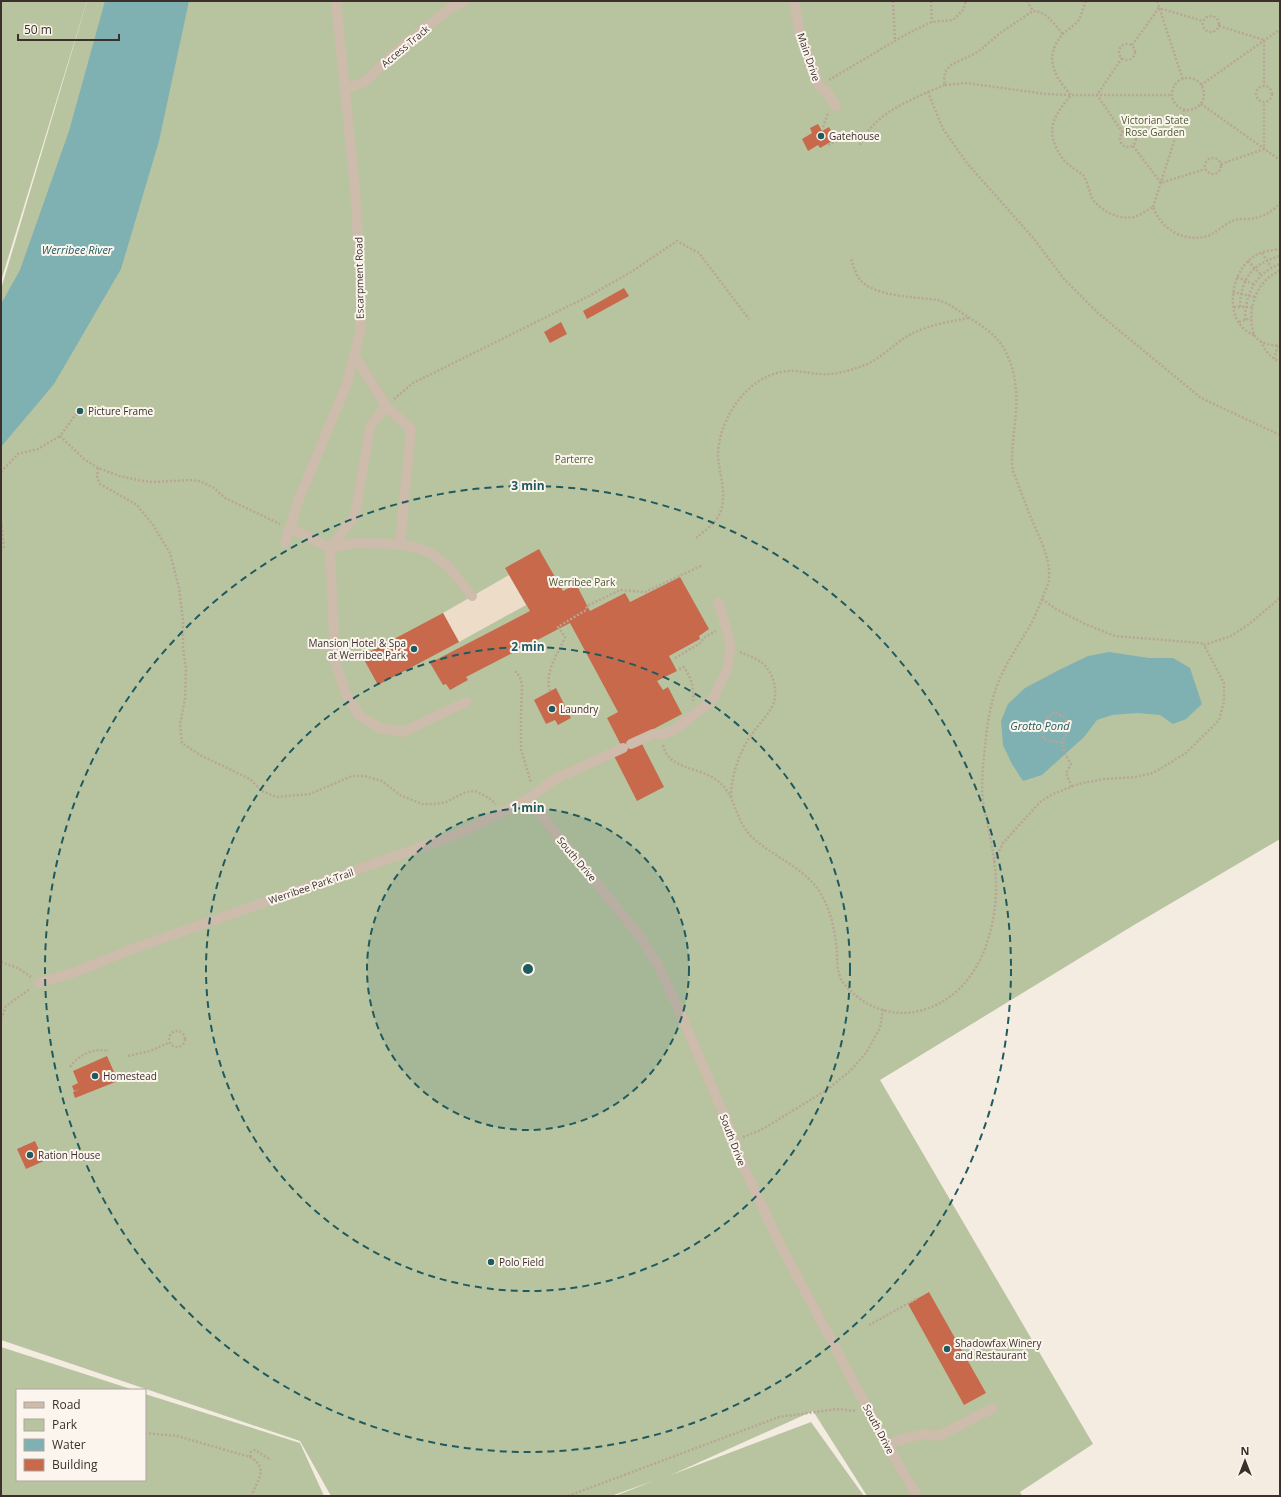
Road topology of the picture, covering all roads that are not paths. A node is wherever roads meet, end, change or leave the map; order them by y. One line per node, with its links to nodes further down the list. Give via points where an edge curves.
1 (336, 1): 4 (street, Escarpment Road)
2 (465, 1): 4 (street, Access Track, via 450,8 393,54 366,81)
3 (794, 1): 5 (street, Main Drive, via 800,32 819,85)
4 (346, 89): 6 (street, Escarpment Road, via 361,293 360,332)
5 (836, 106)
6 (354, 355): 7 (street); 8 (street, Escarpment Road, via 346,386 299,499)
7 (386, 406): 10 (street, via 412,429); 11 (street, via 370,427 355,516)
8 (290, 528): 9 (street, Escarpment Road); 11 (street)
9 (285, 543)
10 (400, 544): 11 (street, via 354,543); 12 (street, via 432,554 450,567)
11 (330, 548): 14 (street, via 335,661 346,694 360,716 380,728 403,732)
12 (472, 596)
13 (718, 602): 15 (street, Werribee Park Trail, via 730,647 728,666 720,686 709,703 687,721 665,734 654,734 555,779)
14 (466, 702)
15 (531, 796): 16 (street, Werribee Park Trail, via 458,834 135,948 76,972); 18 (street, South Drive, via 639,935 658,965 740,1159 780,1244)
16 (39, 983)
17 (993, 1408): 18 (street, via 939,1436 923,1434)
18 (887, 1445): 19 (street, South Drive)
19 (917, 1496)

